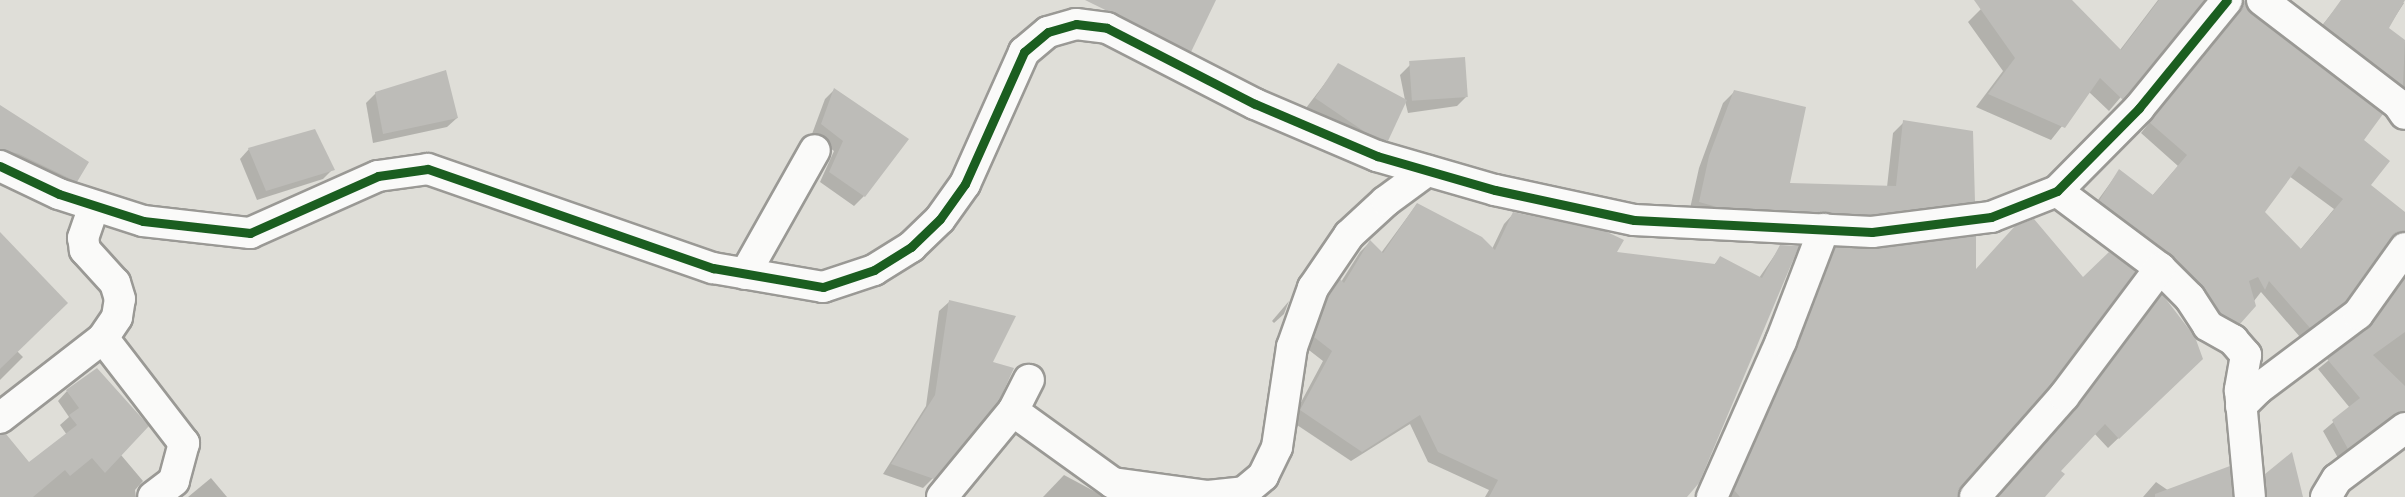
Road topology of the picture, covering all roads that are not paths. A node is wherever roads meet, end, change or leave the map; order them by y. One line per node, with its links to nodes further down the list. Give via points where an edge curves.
1 (2228, 0): 7 (street, via 2139,108)
2 (2262, 0): 3 (street, via 2398,104)
3 (2405, 114)
4 (815, 150): 12 (street)
5 (0, 166): 8 (street)
6 (1427, 171): 9 (street, via 1634,220); 12 (street, via 1377,156 1255,104 1107,28 1076,24 1048,32 1024,52 965,184 940,219 911,247 874,270 823,286); 16 (street, via 1349,235 1313,288 1292,347 1277,447 1263,476 1244,492 1208,496 1113,483)
7 (2057, 191): 9 (street, via 1991,217 1872,232); 11 (street)
8 (94, 206): 12 (street, via 143,221 250,233 378,176 428,169 713,268); 13 (street, via 83,238 85,250 114,283 120,299 117,317)
9 (1824, 229): 21 (street, via 1781,341)
10 (2405, 248): 15 (street, via 2358,314)
11 (2160, 268): 15 (street, via 2190,298 2208,326 2233,340 2246,355); 22 (street, via 2064,396)
12 (745, 274)
13 (103, 338): 17 (street); 19 (street, via 184,443 174,481)
14 (1029, 380): 16 (street)
15 (2241, 406): 23 (street)
16 (1013, 411): 20 (street)
17 (0, 418)
18 (2405, 428): 24 (street, via 2337,479)
19 (153, 497)
20 (942, 497)
21 (1712, 497)
22 (1975, 497)
23 (2250, 497)
24 (2326, 497)

